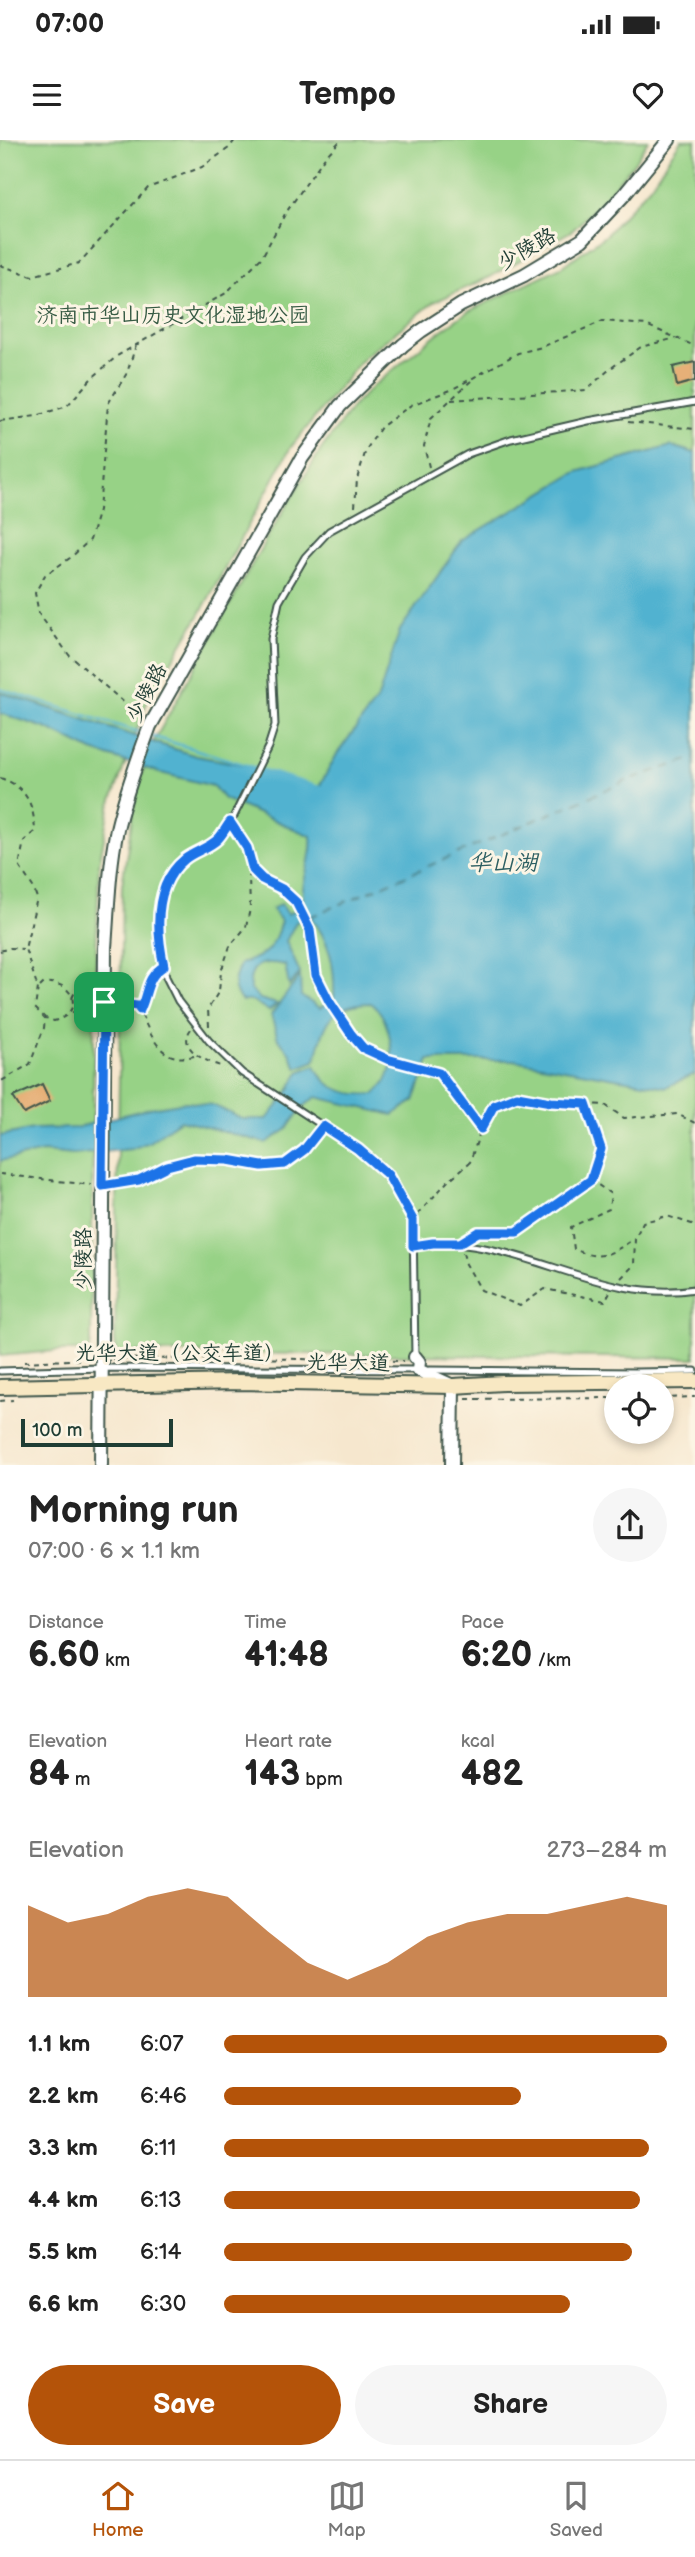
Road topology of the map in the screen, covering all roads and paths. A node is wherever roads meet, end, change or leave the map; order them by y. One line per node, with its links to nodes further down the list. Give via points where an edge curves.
1 (235, 140): 4 (path, via 202,167 148,188 79,263 32,276)
2 (341, 140): 6 (path, via 293,203 262,257 226,293)
3 (668, 140): 16 (street, 少陵路, via 582,240 524,275 461,304 421,331 340,406 302,458)
4 (0, 265)
5 (677, 338): 7 (path); 8 (path, via 646,325 603,321 518,353); 9 (path, via 641,347 586,390)
6 (136, 345): 11 (path, via 100,371 67,406); 16 (path, via 127,373 108,404 99,510 90,540 45,575 35,593 39,614 69,655)
7 (695, 346)
8 (475, 377): 9 (path); 15 (path, via 411,405 381,427 360,470)
9 (452, 400): 14 (path, via 431,418 424,446)
10 (695, 402): 14 (lane, via 511,439 467,454)
11 (0, 421)
12 (627, 422): 13 (path)
13 (695, 429)
14 (431, 474): 15 (lane)
15 (354, 519): 18 (lane, via 329,531 305,557 279,602 271,639 275,725)
16 (150, 726): 25 (street, 少陵路, via 118,828)
17 (0, 778): 20 (path, via 24,791 34,817 35,831 24,841 19,866 37,898)
18 (230, 822): 19 (path, via 247,848); 22 (lane, via 217,841 184,859 167,881 159,904 158,937)
19 (253, 870): 30 (path, via 246,927 230,946 219,991 208,1009); 37 (path, via 298,905 310,930 316,975 363,1048 439,1073)
20 (25, 949): 21 (path); 23 (path)
21 (0, 951)
22 (164, 966): 27 (path, via 152,973); 29 (lane, via 178,1001)
23 (38, 988): 24 (path, via 44,983 63,985); 28 (path, via 35,1007)
24 (72, 998): 26 (path); 26 (path, via 77,988 86,989 91,1007 79,1018)
25 (104, 1002): 27 (path); 40 (street, 少陵路)
26 (72, 1009): 28 (path, via 62,1019)
27 (140, 1010): 31 (path, via 154,1043 168,1054 184,1059)
28 (45, 1018): 33 (path, via 30,1064)
29 (195, 1024): 30 (lane); 31 (path, via 187,1043)
30 (209, 1041): 32 (lane)
31 (198, 1055): 32 (path)
32 (242, 1073): 36 (lane)
33 (0, 1082)
34 (586, 1104): 35 (path, via 605,1105 624,1118 677,1114); 37 (path, via 517,1096 494,1105); 39 (path, via 601,1149)
35 (695, 1123)
36 (323, 1126): 40 (path, via 304,1150 285,1164 194,1159 139,1180); 41 (lane, via 388,1175)
37 (481, 1129): 41 (path, via 470,1162)
38 (0, 1174): 40 (path)
39 (591, 1180): 43 (path, via 611,1194 609,1209 572,1227 573,1249 589,1256 609,1255); 44 (path, via 517,1232 478,1232)
40 (102, 1186): 50 (street, 少陵路)
41 (413, 1220): 45 (lane)
42 (695, 1225): 43 (path, via 667,1216 643,1222)
43 (635, 1238): 46 (path, via 634,1265)
44 (460, 1243): 45 (lane); 46 (lane); 46 (path, via 481,1290 520,1306 545,1289 604,1301)
45 (413, 1246): 49 (lane)
46 (613, 1287): 47 (lane, via 653,1292)
47 (695, 1289)
48 (24, 1362): 50 (path)
49 (417, 1363): 50 (lane, 光华大道（公交车道）); 50 (path, via 248,1358); 52 (lane, 光华大道（公交车道）, via 637,1373); 54 (street)
50 (102, 1370): 51 (lane, 光华大道（公交车道）); 54 (main road, 光华大道, via 179,1384); 55 (main road, 光华大道); 58 (street, 少陵路)
51 (0, 1371)
52 (695, 1371)
53 (695, 1381): 54 (main road, 光华大道)
54 (453, 1386): 59 (street)
55 (0, 1387)
56 (695, 1397): 57 (path)
57 (674, 1398)
58 (101, 1465)
59 (452, 1465)

